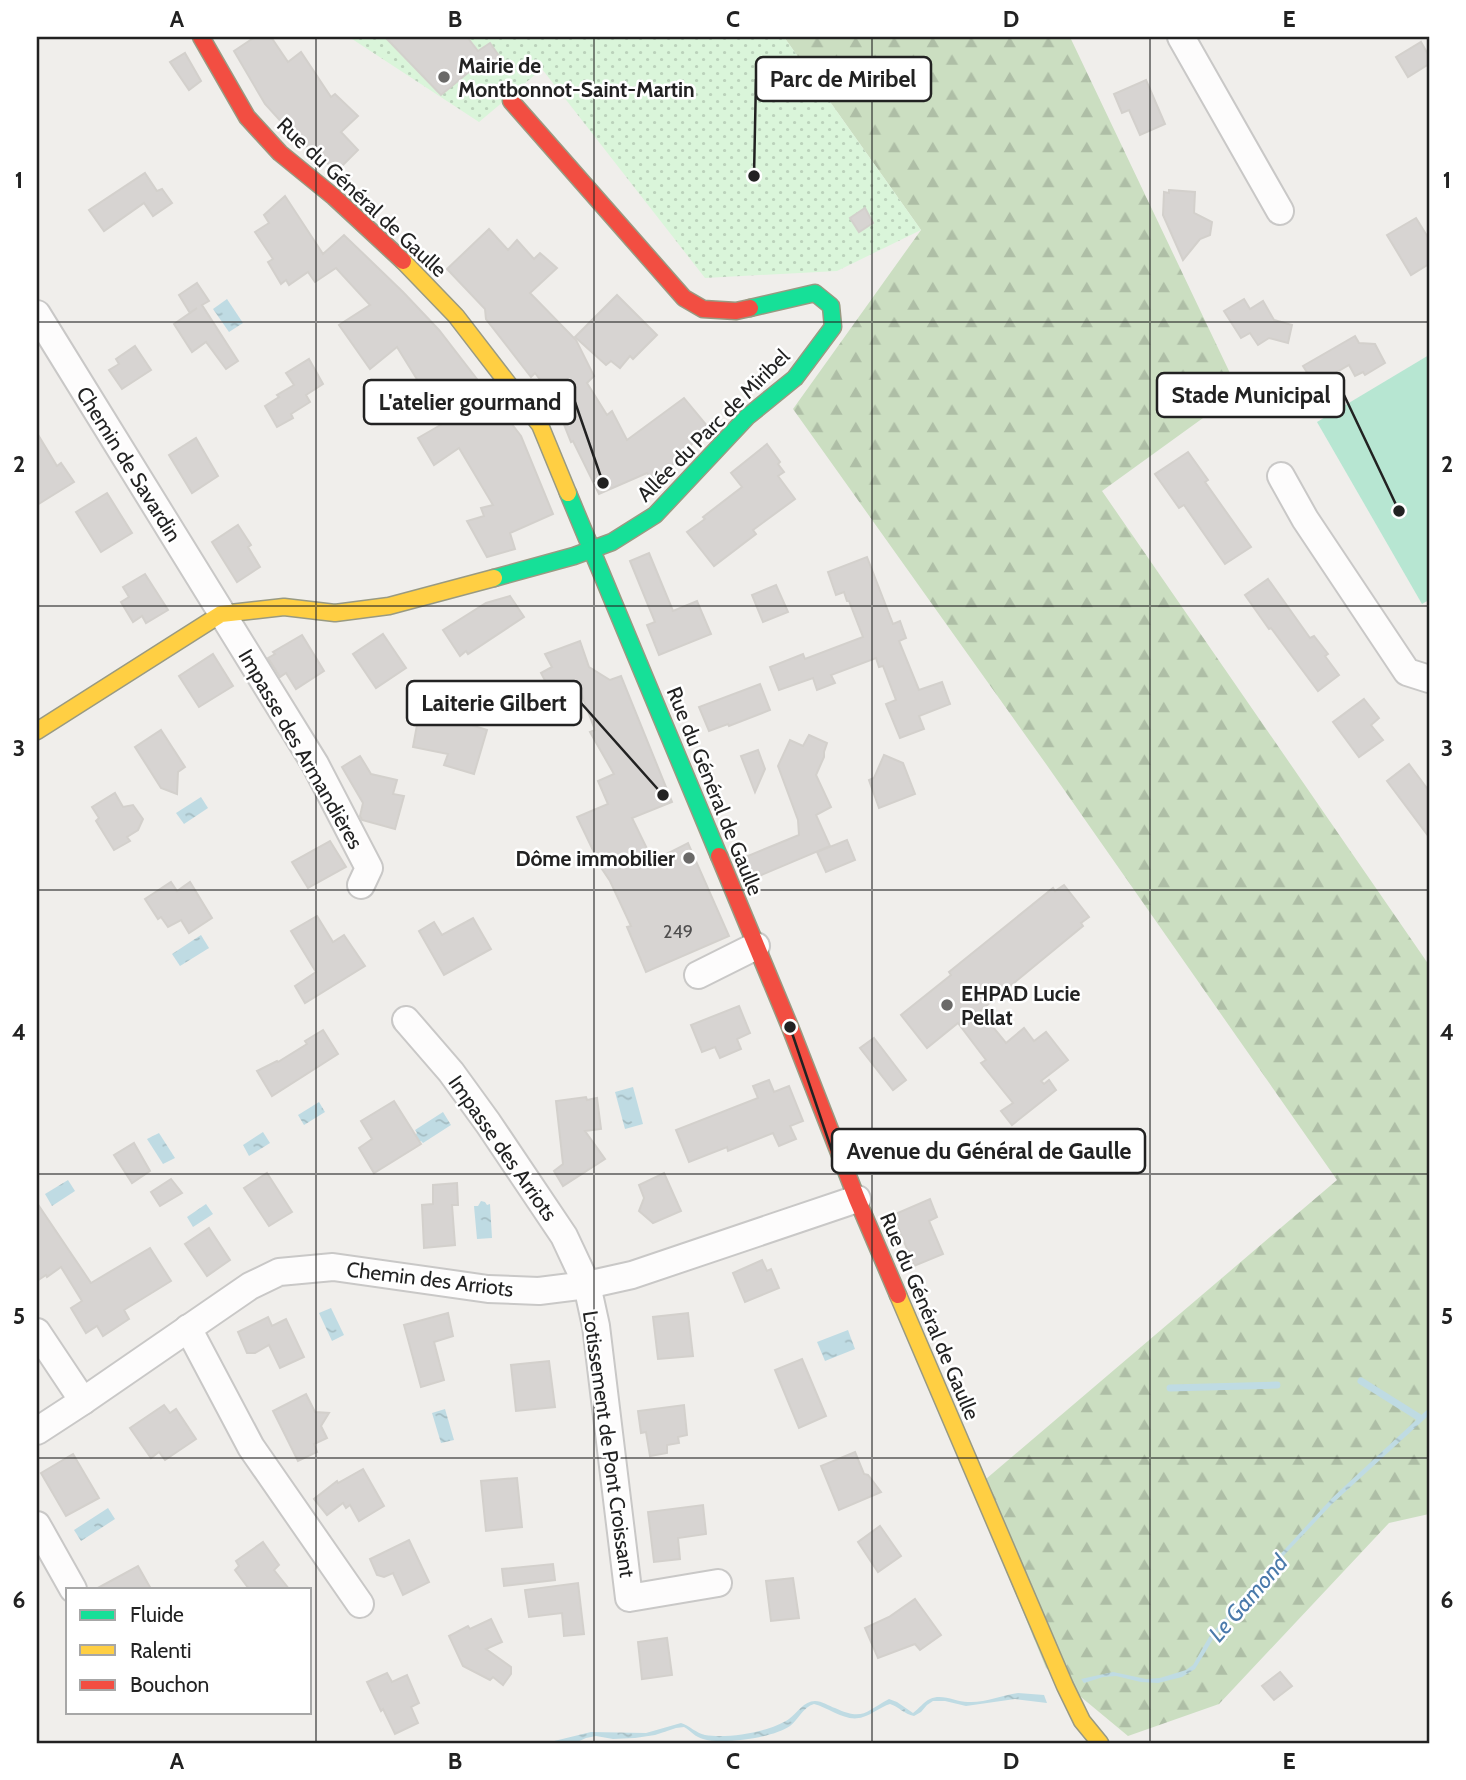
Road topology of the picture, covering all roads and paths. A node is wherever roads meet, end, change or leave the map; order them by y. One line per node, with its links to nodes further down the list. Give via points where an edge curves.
1 (201, 37): 7 (main road, Rue du Général de Gaulle, via 247,117 280,153 396,253 456,316 533,415)
2 (1181, 37): 4 (street)
3 (512, 101): 7 (main road, Allée du Parc de Miribel, via 684,298 704,309 736,311 815,293 831,306 833,327 796,377 747,417 655,515)
4 (1280, 211)
5 (37, 314): 8 (street, Chemin de Savardin)
6 (1281, 476): 9 (street, via 1407,672)
7 (592, 549): 8 (main road, via 389,606 335,613 284,607); 12 (main road, Rue du Général de Gaulle)
8 (221, 614): 10 (main road); 11 (street, Impasse des Armandières, via 315,764 363,856 369,868)
9 (1429, 679)
10 (37, 731)
11 (361, 885)
12 (756, 946): 13 (street); 15 (main road, Rue du Général de Gaulle)
13 (698, 975)
14 (406, 1020): 16 (street, Impasse des Arriots, via 495,1134 564,1236)
15 (857, 1199): 16 (street, Chemin des Arriots, via 632,1275); 25 (main road, Rue du Général de Gaulle, via 1065,1686 1082,1721)
16 (587, 1285): 17 (street, Chemin des Arriots, via 539,1291 488,1289 333,1267 279,1272); 22 (street, Lotissement de Pont Croissant, via 629,1598)
17 (188, 1328): 19 (street, Chemin des Arriots); 24 (street, via 251,1447)
18 (37, 1332): 19 (street)
19 (83, 1401): 20 (street, Chemin des Arriots)
20 (37, 1431)
21 (37, 1525): 23 (street)
22 (718, 1583)
23 (73, 1588)
24 (360, 1604)
25 (1100, 1743)

